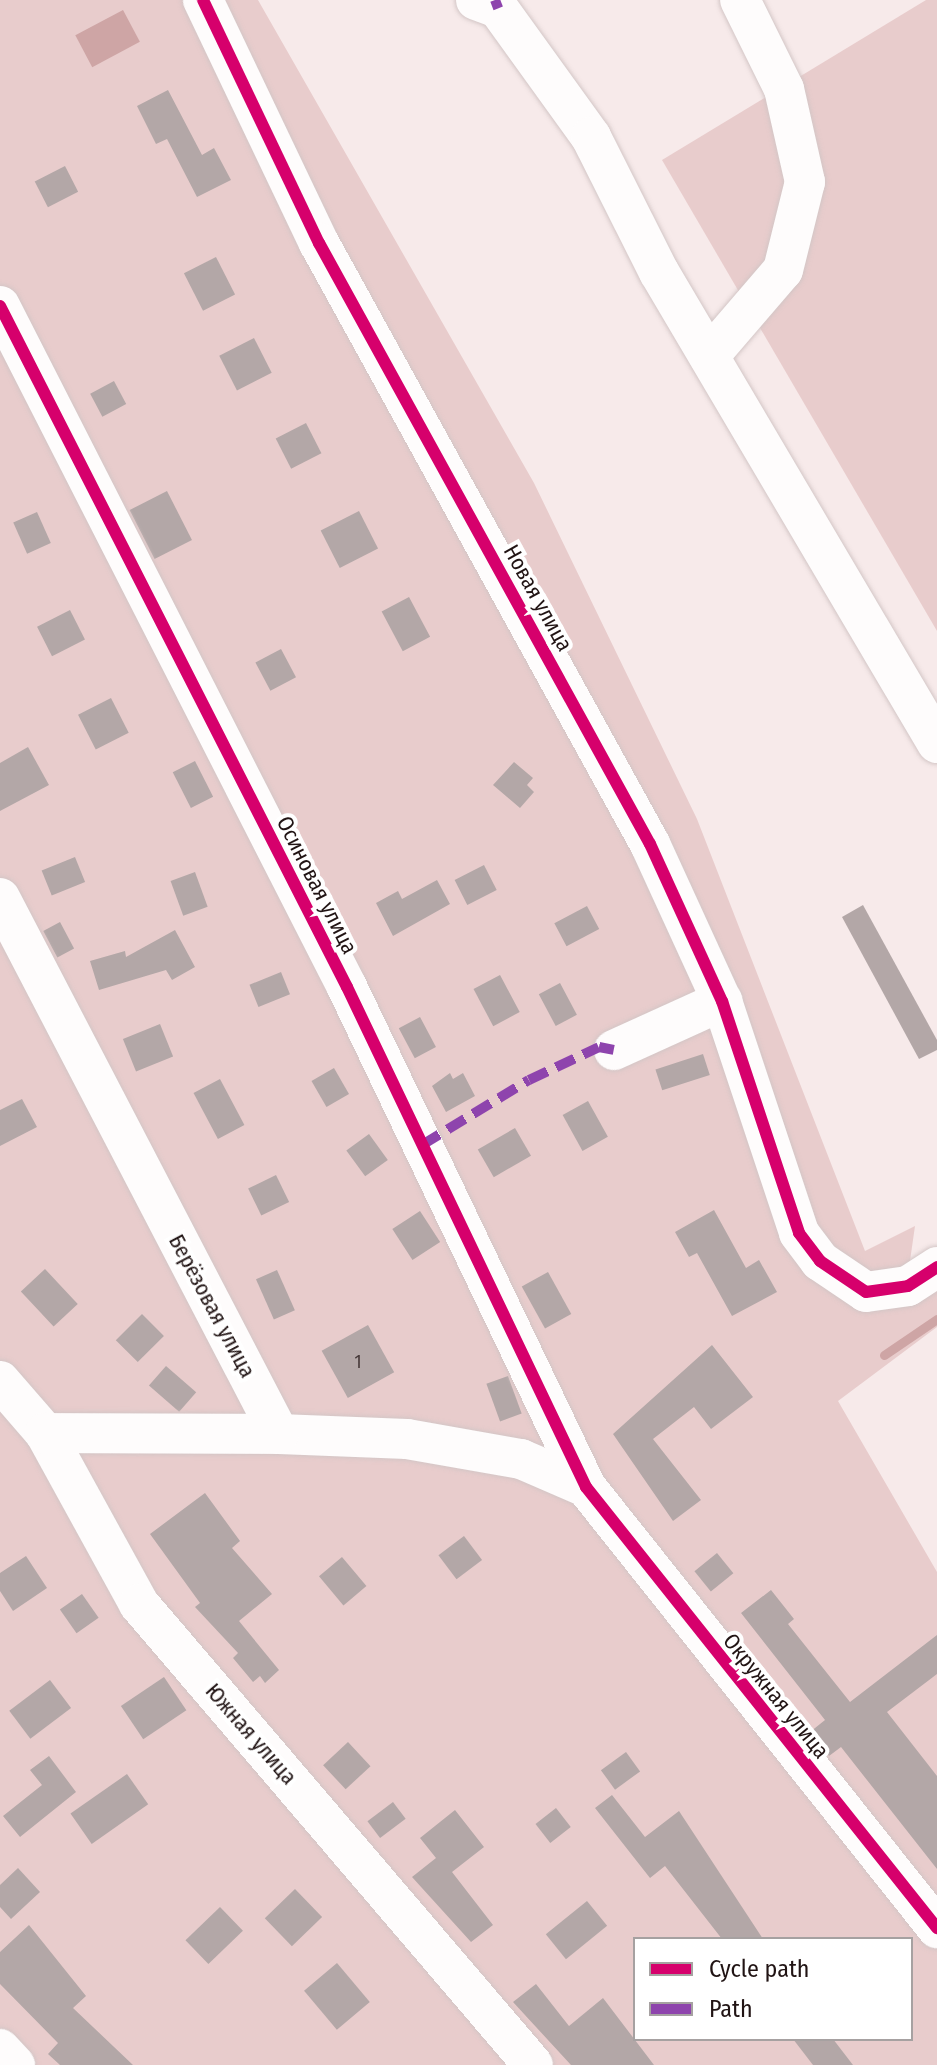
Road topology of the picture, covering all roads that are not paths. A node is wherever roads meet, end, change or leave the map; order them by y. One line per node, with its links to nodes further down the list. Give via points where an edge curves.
1 (203, 0): 8 (street, Новая улица, via 319,243 650,844)
2 (476, 0): 5 (street, via 498,8 591,137)
3 (746, 2): 5 (street, via 784,89 805,182 783,270)
4 (0, 306): 14 (street, Осиновая улица, via 347,987)
5 (709, 356): 6 (street)
6 (937, 743)
7 (0, 898): 13 (street, Берёзовая улица)
8 (722, 1001): 9 (street); 10 (street, Новая улица, via 799,1233 820,1261 866,1292 908,1286)
9 (614, 1050)
10 (937, 1267)
11 (0, 1381): 12 (street, Южная улица)
12 (45, 1433): 13 (street); 18 (street, Южная улица, via 139,1604)
13 (279, 1434): 14 (street, via 421,1442 521,1459)
14 (586, 1487): 15 (street, Окружная улица)
15 (937, 1928)
16 (0, 2049): 17 (street)
17 (15, 2065)
18 (533, 2065)

